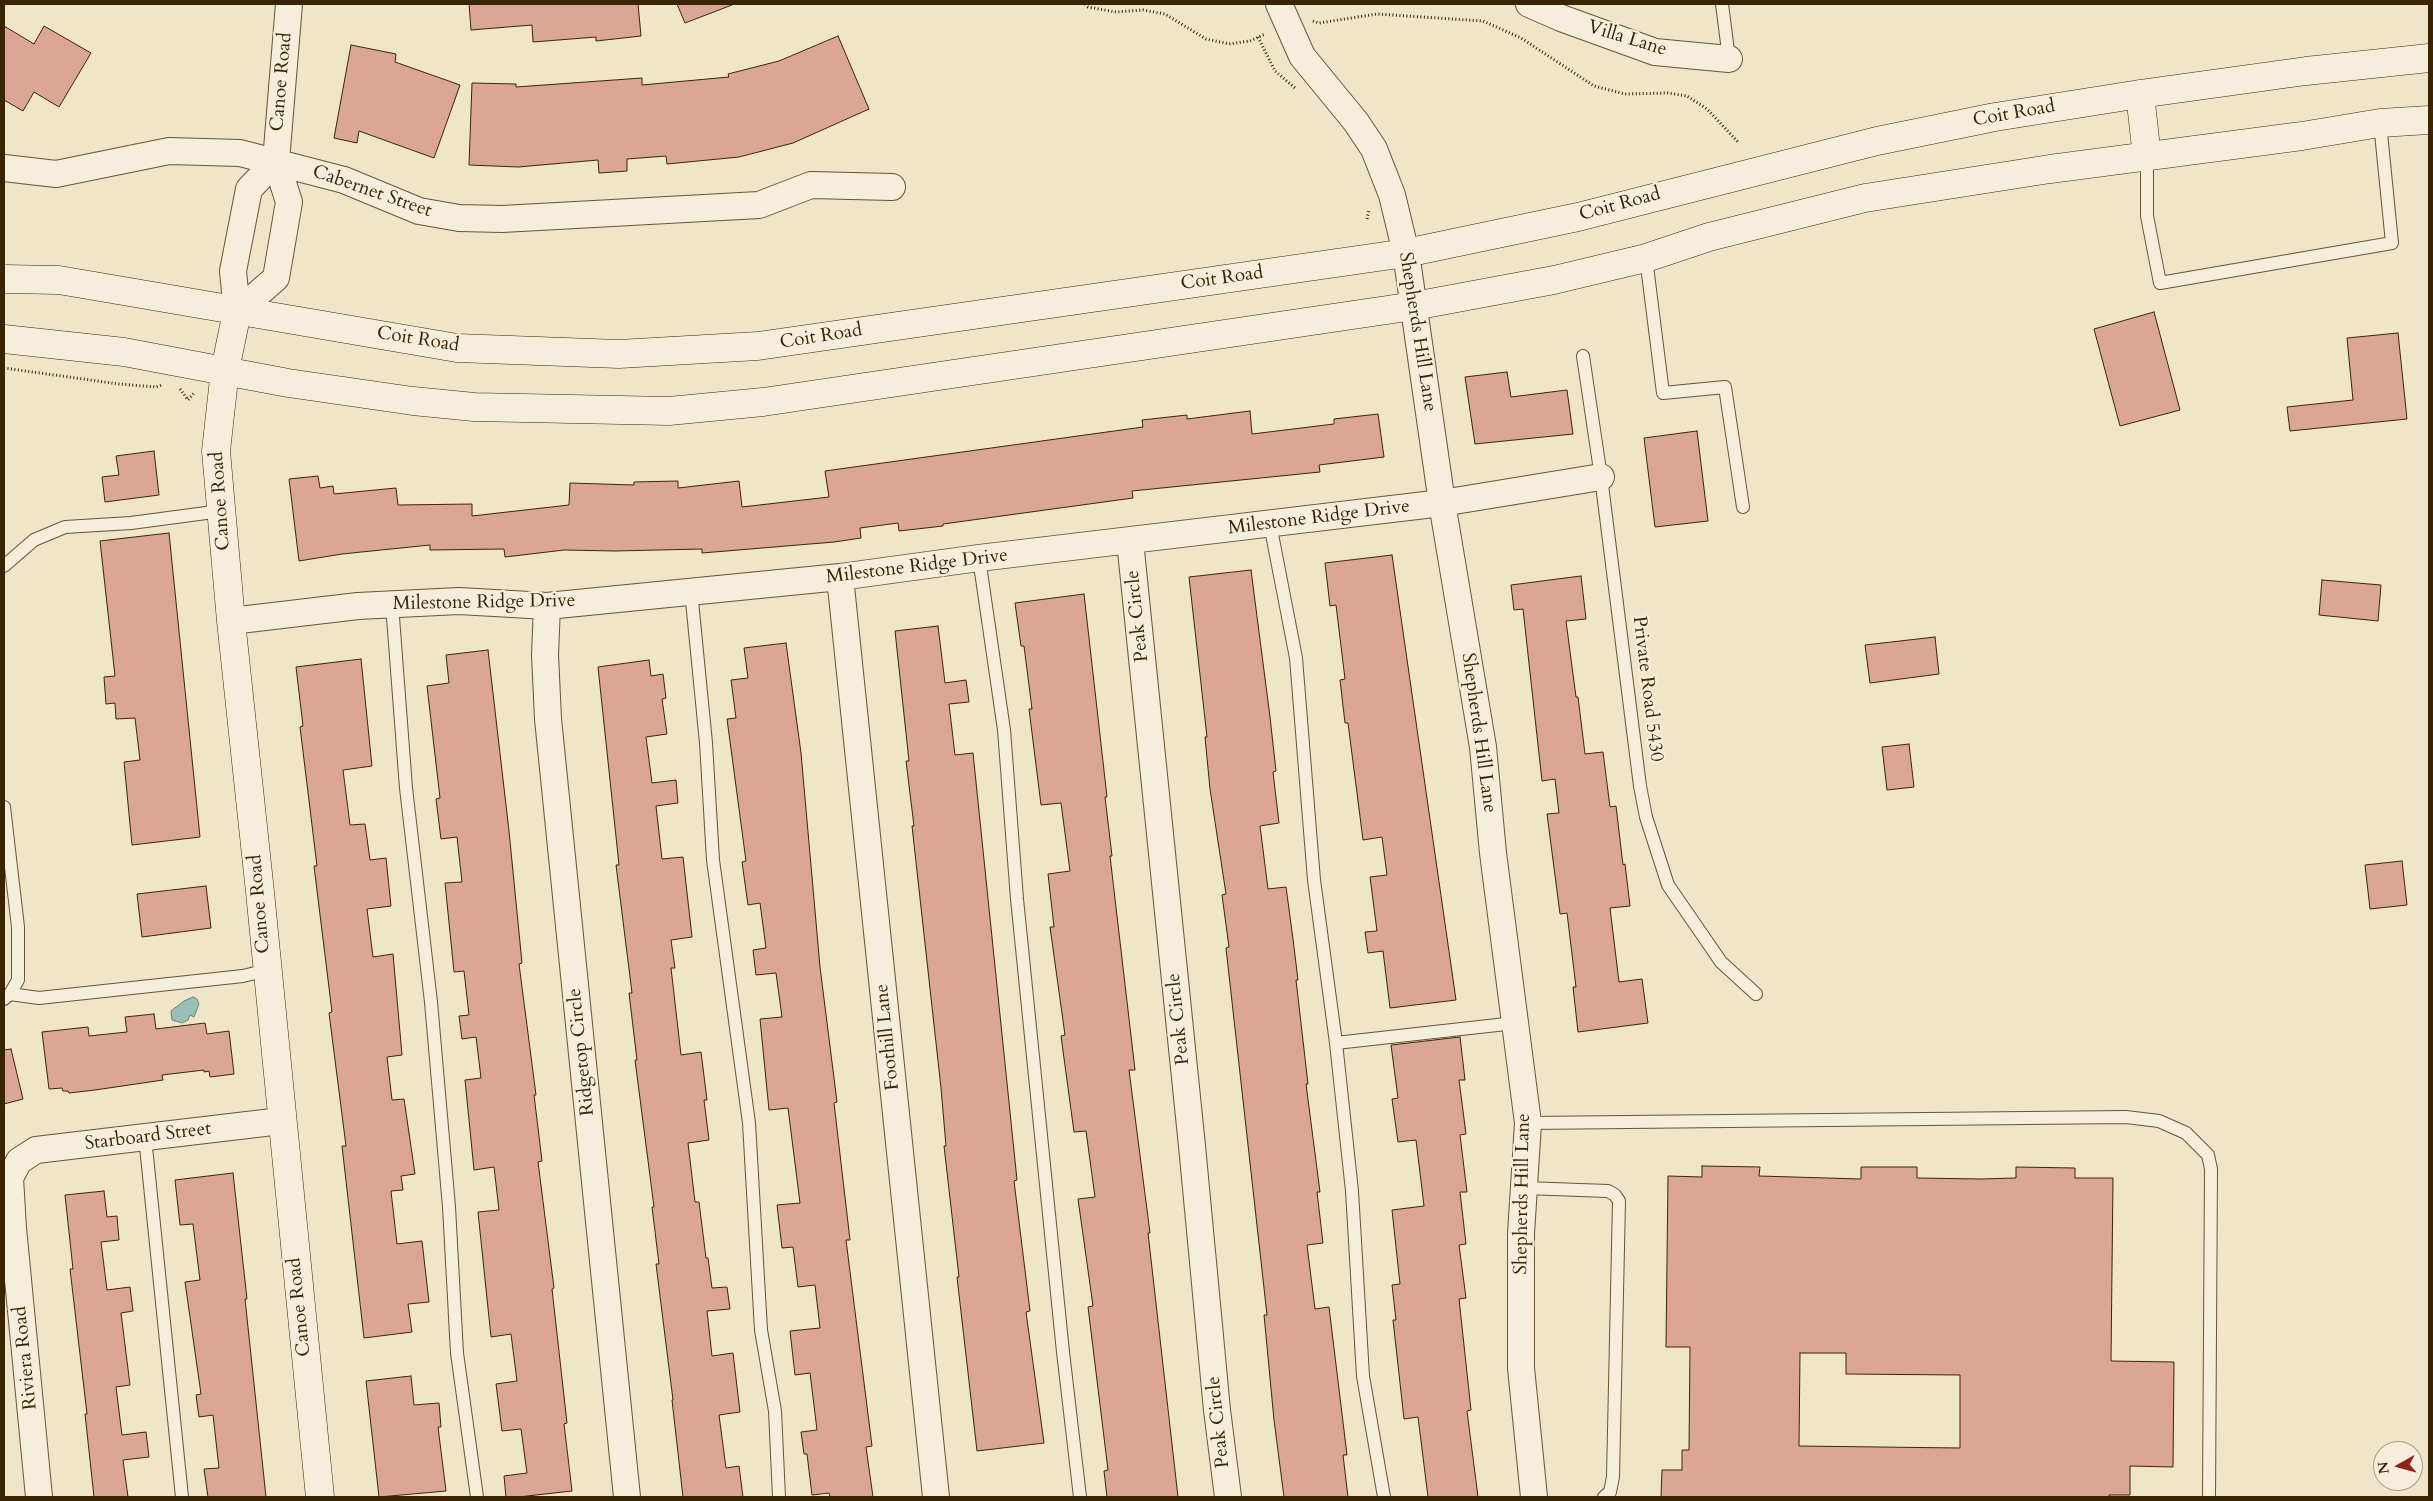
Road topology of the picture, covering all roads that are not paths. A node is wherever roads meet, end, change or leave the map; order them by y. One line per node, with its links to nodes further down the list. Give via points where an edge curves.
1 (289, 4): 12 (street, Canoe Road)
2 (1529, 4): 4 (street, Villa Lane)
3 (1722, 4): 7 (lane)
4 (1562, 11): 7 (street, Villa Lane, via 1655,52)
5 (1283, 14): 15 (street, Shepherds Hill Lane, via 1302,56 1374,149 1392,195)
6 (2429, 58): 8 (main road, Coit Road)
7 (1729, 59)
8 (2140, 94): 11 (main road); 15 (main road, Coit Road, via 1995,117 1878,141 1578,217)
9 (2429, 120): 10 (main road)
10 (2380, 122): 11 (main road, via 2302,136); 11 (lane, via 2392,243 2160,282 2147,216)
11 (2147, 156): 16 (main road, via 1865,198 1709,237)
12 (276, 161): 13 (street, Cabernet Street, via 240,153 169,151 56,174); 14 (street, Cabernet Street, via 344,180 419,211 459,218 502,219 759,205 811,185); 19 (street, Canoe Road, via 249,190 232,271); 19 (street, Canoe Road, via 289,202 276,278)
13 (4, 168)
14 (892, 187)
15 (1406, 253): 18 (street, Shepherds Hill Lane); 19 (main road, Coit Road, via 758,346 629,353 457,348)
16 (1646, 258): 18 (main road, via 1554,280); 25 (lane, via 1663,393 1725,387)
17 (4, 279): 19 (main road, Coit Road, via 59,280)
18 (1414, 306): 22 (main road, via 773,401 669,411 474,408 288,383); 24 (street, Shepherds Hill Lane)
19 (237, 312): 22 (main road, Canoe Road)
20 (4, 339): 22 (main road, via 124,352)
21 (1583, 356): 23 (lane, Private Road 5430)
22 (225, 370): 26 (main road, Canoe Road, via 216,451)
23 (1601, 477): 24 (street, Milestone Ridge Drive); 38 (lane, Private Road 5430, via 1640,786 1655,848 1668,885 1690,919 1721,962)
24 (1442, 504): 27 (street, Milestone Ridge Drive); 40 (street, Shepherds Hill Lane, via 1483,747)
25 (1743, 507)
26 (221, 511): 30 (lane, via 131,523 65,527 34,540); 35 (main road, Canoe Road)
27 (1270, 524): 28 (street, Milestone Ridge Drive); 41 (lane, via 1296,658 1314,880)
28 (1130, 541): 29 (street, Milestone Ridge Drive); 55 (street, Peak Circle)
29 (979, 558): 31 (street, Milestone Ridge Drive); 54 (lane, via 1004,730 1017,900)
30 (4, 566)
31 (840, 578): 32 (street, Milestone Ridge Drive); 53 (street, Foothill Lane)
32 (691, 591): 34 (street, Milestone Ridge Drive); 52 (lane, via 706,743 713,860 749,1122 761,1330 775,1411)
33 (392, 604): 34 (street, Milestone Ridge Drive, via 459,601); 35 (street, Milestone Ridge Drive); 50 (lane, via 406,788 446,1178 457,1353)
34 (547, 606): 51 (street, Ridgetop Circle, via 548,719)
35 (230, 621): 37 (main road, Canoe Road)
36 (4, 808): 39 (lane, via 18,927 18,980)
37 (266, 970): 39 (lane, via 243,976 39,998); 42 (main road, Canoe Road)
38 (1756, 994)
39 (7, 996)
40 (1515, 1023): 41 (lane); 43 (street, Shepherds Hill Lane)
41 (1336, 1043): 56 (lane, via 1352,1191 1363,1376)
42 (281, 1121): 44 (street, Starboard Street); 49 (main road, Canoe Road)
43 (1528, 1123): 46 (street, Shepherds Hill Lane); 59 (lane, via 2126,1117 2159,1121 2186,1133 2208,1155 2211,1169)
44 (144, 1137): 45 (street, Starboard Street, via 36,1150); 48 (lane)
45 (18, 1161): 47 (street, Riviera Road, via 10,1178)
46 (1524, 1188): 57 (street, Shepherds Hill Lane, via 1521,1368); 58 (lane, via 1608,1191 1619,1201 1613,1477 1610,1492)
47 (39, 1497)
48 (182, 1497)
49 (320, 1497)
50 (477, 1497)
51 (627, 1497)
52 (779, 1497)
53 (936, 1497)
54 (1080, 1497)
55 (1228, 1497)
56 (1384, 1497)
57 (1534, 1497)
58 (1604, 1497)
59 (2209, 1497)

